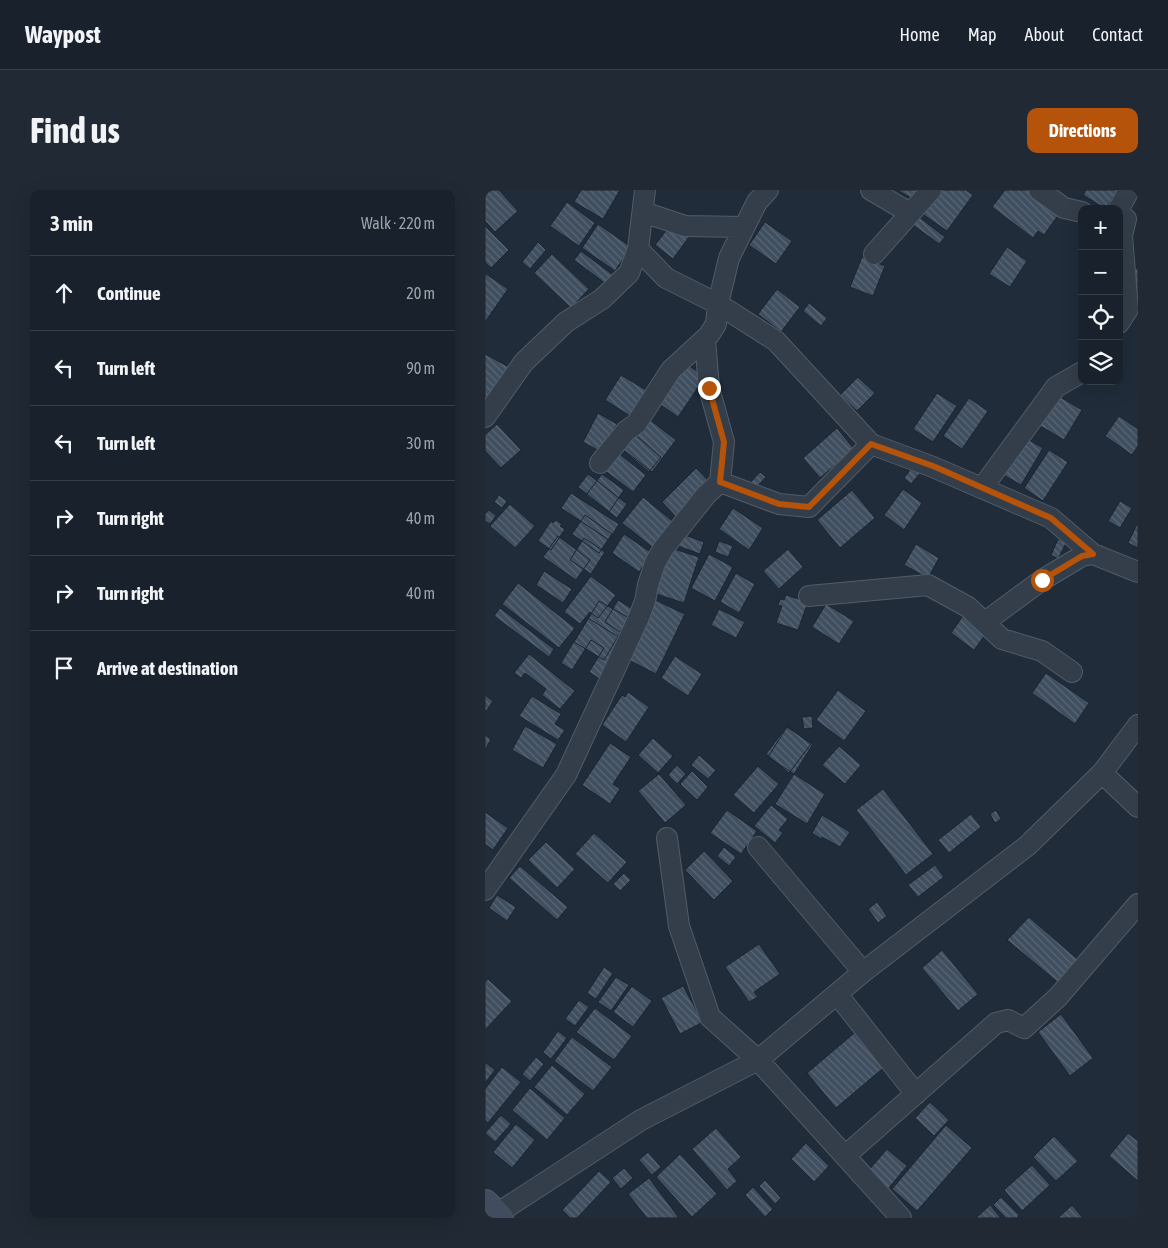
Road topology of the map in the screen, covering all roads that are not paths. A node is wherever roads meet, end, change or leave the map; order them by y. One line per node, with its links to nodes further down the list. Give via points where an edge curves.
1 (645, 190): 8 (street)
2 (768, 190): 11 (street, via 757,202)
3 (871, 190): 9 (street)
4 (931, 190): 9 (street)
5 (1039, 190): 7 (street, via 1064,208)
6 (1129, 190): 10 (street)
7 (1078, 211)
8 (643, 212): 11 (street, via 685,226); 12 (street)
9 (910, 213): 13 (street)
10 (1126, 217): 15 (street, via 1122,236 1128,308)
11 (744, 227): 14 (street, via 729,258)
12 (638, 249): 14 (street, via 666,278); 18 (street, via 629,273 602,299 566,322 523,362)
13 (874, 254)
14 (718, 304): 16 (street, via 716,324); 19 (street, via 776,341)
15 (1123, 316)
16 (705, 339): 20 (street, via 671,370 636,424); 21 (street, via 709,388 724,442)
17 (1078, 374): 22 (street, via 1055,387)
18 (485, 417)
19 (871, 444): 21 (street, via 809,507 779,504); 22 (street)
20 (600, 463)
21 (720, 482): 33 (street, via 706,495 658,558 639,617 566,775)
22 (982, 488): 23 (street, via 1051,518)
23 (1093, 554): 24 (street); 26 (street, via 1082,556 1042,580)
24 (1138, 572)
25 (809, 596): 26 (street, via 928,585 968,607)
26 (985, 622): 27 (street, via 1002,638 1042,651)
27 (1073, 672)
28 (1138, 725): 29 (street)
29 (1102, 773): 30 (street); 35 (street, via 1027,846)
30 (1138, 807)
31 (667, 838): 37 (street, via 679,926 710,1017)
32 (758, 847): 35 (street)
33 (485, 890)
34 (1138, 904): 38 (street, via 1058,997 1024,1028 1007,1020 996,1023)
35 (863, 972): 36 (street)
36 (837, 994): 37 (street); 38 (street)
37 (758, 1060): 39 (street); 40 (street, via 641,1120)
38 (916, 1094): 39 (street)
39 (845, 1156): 41 (street)
40 (493, 1212)
41 (901, 1218)

